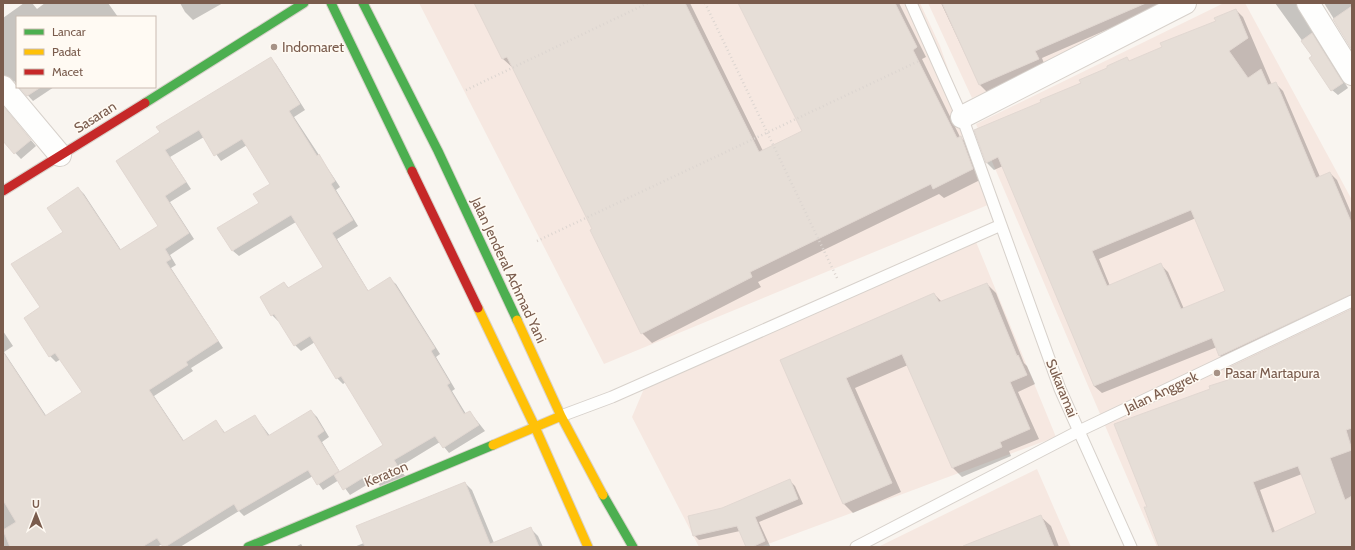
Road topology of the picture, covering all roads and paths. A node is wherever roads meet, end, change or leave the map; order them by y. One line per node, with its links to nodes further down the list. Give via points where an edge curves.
1 (304, 3): 15 (main road, Sasaran)
2 (331, 3): 22 (main road)
3 (363, 3): 21 (main road, Jalan Jenderal Achmad Yani, via 438,151)
4 (648, 3): 12 (path)
5 (705, 3): 14 (path)
6 (911, 3): 9 (lane, Sukaramai)
7 (1185, 3): 13 (street)
8 (1308, 3): 10 (street)
9 (934, 53): 13 (lane, Sukaramai); 14 (path)
10 (1352, 74)
11 (3, 87): 15 (street)
12 (466, 90)
13 (962, 117): 17 (lane, Sukaramai)
14 (767, 133): 18 (path); 19 (path)
15 (60, 155): 16 (main road, Sasaran)
16 (3, 191)
17 (1001, 225): 19 (lane); 23 (lane, Sukaramai, via 1060,389)
18 (538, 241)
19 (845, 294): 21 (lane, via 612,397)
20 (1352, 301): 23 (lane, Jalan Anggrek)
21 (560, 416): 22 (main road, Keraton); 27 (main road, Jalan Jenderal Achmad Yani)
22 (535, 427): 25 (main road, Keraton); 26 (main road)
23 (1079, 431): 24 (lane, Jalan Anggrek); 28 (lane, Sukaramai)
24 (862, 546)
25 (248, 547)
26 (588, 547)
27 (633, 547)
28 (1131, 547)

